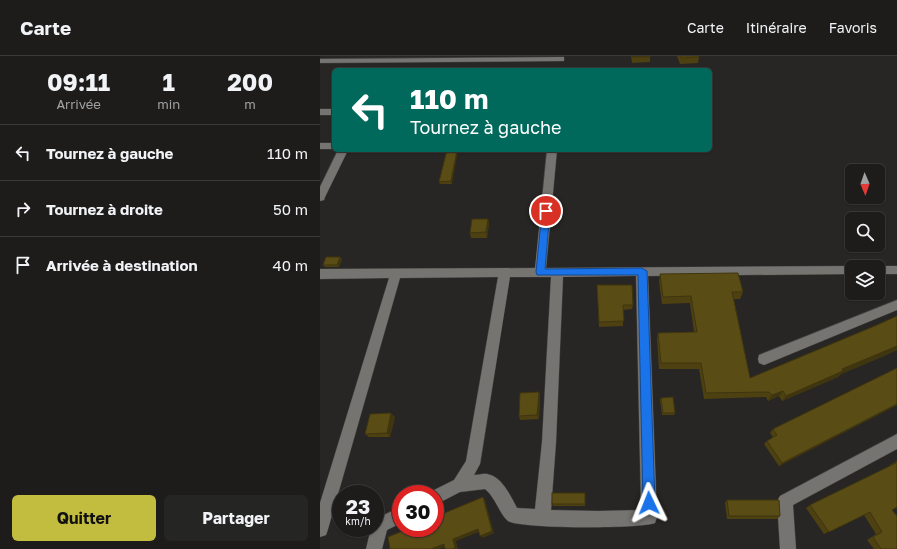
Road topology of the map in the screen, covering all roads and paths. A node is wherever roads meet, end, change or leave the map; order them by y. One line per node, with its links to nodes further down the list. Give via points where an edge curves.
1 (561, 57): 2 (street); 5 (street)
2 (394, 58): 3 (street); 4 (street)
3 (320, 61)
4 (389, 68)
5 (560, 68)
6 (320, 112): 7 (street)
7 (332, 112)
8 (320, 146): 9 (street)
9 (332, 146)
10 (342, 152): 12 (street)
11 (552, 152): 18 (street)
12 (320, 197)
13 (845, 270): 16 (street)
14 (885, 270): 15 (street)
15 (897, 270)
16 (642, 271): 19 (street); 27 (street, via 649,517 616,520)
17 (505, 272): 18 (street); 20 (street); 25 (street, via 473,464)
18 (540, 272): 19 (street)
19 (557, 272): 27 (street)
20 (396, 273): 21 (street); 29 (street)
21 (320, 274)
22 (897, 305): 23 (street)
23 (764, 359)
24 (897, 441): 31 (street, via 785,501)
25 (459, 485): 26 (street); 27 (street, via 487,481 497,489 514,515)
26 (444, 492)
27 (542, 518)
28 (392, 519): 30 (street, via 380,525)
29 (320, 529)
30 (374, 549)
31 (788, 549)

